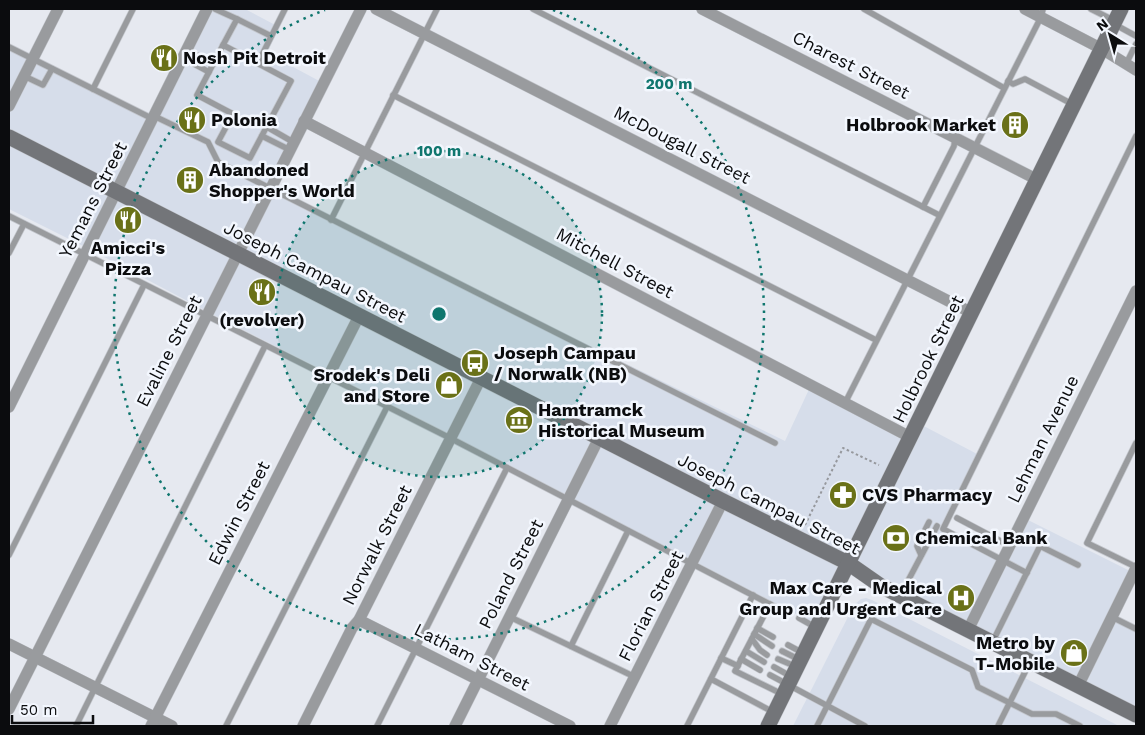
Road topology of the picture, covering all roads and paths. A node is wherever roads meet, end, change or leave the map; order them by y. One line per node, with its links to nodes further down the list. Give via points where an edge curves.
1 (58, 9): 25 (street)
2 (133, 9): 35 (lane)
3 (207, 9): 24 (street, Yemans Street)
4 (215, 9): 16 (lane)
5 (285, 9): 18 (lane)
6 (361, 9): 40 (street, Evaline Street)
7 (376, 9): 17 (street, McDougall Street)
8 (437, 9): 17 (lane)
9 (533, 9): 54 (lane)
10 (702, 9): 45 (street, Charest Street)
11 (864, 9): 34 (lane)
12 (1025, 9): 14 (street)
13 (1091, 9): 15 (lane)
14 (1042, 13): 23 (street); 33 (lane)
15 (1117, 18): 19 (lane); 23 (street, Holbrook Street)
16 (237, 19): 18 (lane); 21 (lane)
17 (424, 34): 36 (lane); 62 (street, McDougall Street)
18 (272, 36): 26 (lane)
19 (1136, 36)
20 (1136, 44): 28 (lane)
21 (223, 45): 26 (lane); 27 (lane)
22 (9, 47): 25 (lane)
23 (1102, 49): 28 (street); 37 (street, Holbrook Street)
24 (185, 54): 27 (lane); 31 (lane); 39 (street, Yemans Street)
25 (33, 60): 29 (lane); 32 (street)
26 (258, 63): 41 (lane, via 291,81)
27 (213, 64): 31 (lane)
28 (1126, 64): 30 (street)
29 (52, 69): 32 (lane, via 43,85); 35 (lane)
30 (1136, 70)
31 (209, 72): 47 (lane, via 197,95 233,114)
32 (24, 76): 38 (street)
33 (1008, 81): 34 (lane); 37 (lane, via 1013,84 1025,79)
34 (1004, 88): 49 (lane)
35 (93, 89): 39 (lane)
36 (393, 95): 50 (lane); 68 (lane)
37 (1074, 105): 51 (street, Holbrook Street)
38 (9, 106)
39 (154, 117): 46 (lane); 53 (street, Yemans Street)
40 (304, 121): 48 (street, Evaline Street); 50 (street, Mitchell Street)
41 (267, 127): 42 (lane); 48 (lane)
42 (262, 136): 47 (lane, via 250,158); 48 (lane)
43 (1136, 136): 94 (lane, via 943,529)
44 (9, 137): 53 (street, Joseph Campau Street)
45 (954, 138): 49 (street, Charest Street); 54 (lane, via 954,146)
46 (208, 142): 47 (lane); 52 (lane, via 218,162)
47 (218, 142)
48 (292, 146): 52 (street, Evaline Street)
49 (974, 147): 51 (street, Charest Street); 55 (lane)
50 (364, 152): 57 (lane); 72 (street, Mitchell Street)
51 (1038, 180): 65 (street, Holbrook Street)
52 (270, 188): 57 (lane); 60 (street, Evaline Street)
53 (116, 192): 60 (street, Joseph Campau Street); 61 (street, Yemans Street)
54 (923, 207): 55 (lane)
55 (939, 215): 62 (lane)
56 (9, 216): 58 (lane)
57 (331, 220): 78 (lane)
58 (24, 224): 59 (lane); 61 (lane)
59 (9, 254)
60 (237, 254): 66 (street, Evaline Street); 67 (street, Joseph Campau Street)
61 (85, 255): 63 (lane); 73 (street, Yemans Street)
62 (907, 280): 65 (street, McDougall Street); 68 (lane)
63 (144, 285): 66 (lane); 92 (lane)
64 (1136, 291): 91 (street, Lehman Avenue)
65 (972, 313): 75 (street, Holbrook Street)
66 (206, 316): 69 (lane); 122 (street, Evaline Street)
67 (359, 316): 70 (street, Edwin Street); 71 (street, Joseph Campau Street)
68 (876, 340): 72 (lane)
69 (265, 346): 70 (lane); 137 (lane)
70 (328, 377): 74 (lane); 143 (street, Edwin Street)
71 (481, 378): 76 (street, Norwalk Street); 77 (street, Joseph Campau Street)
72 (845, 403): 75 (street, Mitchell Street)
73 (9, 407)
74 (387, 407): 76 (lane); 146 (lane)
75 (910, 437): 96 (street, Holbrook Street)
76 (450, 438): 81 (lane); 107 (street, Norwalk Street)
77 (599, 438): 82 (street, Poland Street); 83 (street, Joseph Campau Street)
78 (775, 443)
79 (1136, 443): 98 (lane, via 1087,543)
80 (879, 465): 86 (path, via 843,448)
81 (507, 468): 82 (lane); 118 (lane)
82 (568, 500): 89 (lane); 104 (street, Poland Street)
83 (723, 501): 95 (street, Florian Street); 96 (street, Joseph Campau Street)
84 (957, 518): 91 (lane)
85 (929, 522): 88 (lane)
86 (805, 525)
87 (937, 526): 93 (lane)
88 (925, 530)
89 (628, 531): 95 (lane); 116 (lane)
90 (920, 539): 93 (lane, via 917,546)
91 (1010, 546): 94 (street, Lehman Avenue)
92 (9, 555)
93 (921, 555): 101 (lane)
94 (1003, 560): 99 (lane); 110 (street, Lehman Avenue)
95 (692, 563): 100 (lane); 133 (street, Florian Street)
96 (848, 563): 101 (street, Joseph Campau Street); 108 (street, Holbrook Street)
97 (1078, 565): 99 (lane, via 1040,546)
98 (1136, 568): 105 (street)
99 (1027, 573): 113 (lane)
100 (753, 595): 102 (lane); 123 (lane)
101 (900, 596): 110 (street, Joseph Campau Street)
102 (770, 604): 103 (lane); 111 (lane)
103 (785, 612)
104 (510, 616): 116 (lane); 135 (street, Poland Street)
105 (1112, 617): 109 (lane); 136 (street)
106 (799, 618): 108 (lane)
107 (359, 620): 118 (street, Latham Street); 147 (street, Norwalk Street)
108 (817, 628): 131 (street, Holbrook Street)
109 (1136, 629)
110 (968, 630): 113 (street, Joseph Campau Street)
111 (754, 634): 112 (lane); 117 (lane); 119 (lane); 121 (lane, via 760,650)
112 (773, 637)
113 (992, 642): 127 (street, Joseph Campau Street)
114 (9, 644): 122 (street)
115 (788, 645): 131 (lane)
116 (571, 646): 133 (lane)
117 (772, 646)
118 (417, 649): 135 (street, Latham Street); 148 (lane)
119 (746, 651): 124 (lane); 126 (lane)
120 (782, 651): 131 (lane)
121 (767, 654)
122 (35, 657): 137 (street); 140 (street, Evaline Street)
123 (721, 658): 128 (lane); 134 (lane)
124 (741, 660): 128 (lane); 130 (lane)
125 (778, 660): 131 (lane)
126 (764, 662)
127 (1030, 662): 136 (street, Joseph Campau Street); 138 (lane)
128 (738, 666): 131 (lane, via 735,671)
129 (774, 668): 131 (lane)
130 (760, 670)
131 (794, 673): 132 (lane); 139 (lane); 142 (street, Holbrook Street)
132 (770, 675)
133 (635, 677): 151 (street, Florian Street)
134 (711, 679): 142 (lane); 152 (lane)
135 (478, 680): 149 (street, Poland Street); 150 (street, Latham Street)
136 (1078, 686): 141 (street, Joseph Campau Street)
137 (95, 688): 143 (street); 144 (lane)
138 (1010, 703): 139 (lane, via 978,687 972,670 871,620); 155 (lane); 156 (lane, via 1032,714 1056,714)
139 (827, 706): 153 (lane); 154 (lane)
140 (9, 709)
141 (1136, 715)
142 (771, 720)
143 (154, 722): 145 (street)
144 (76, 726)
145 (172, 726)
146 (226, 726)
147 (303, 726)
148 (377, 726)
149 (455, 726)
150 (570, 726)
151 (610, 726)
152 (687, 726)
153 (818, 726)
154 (865, 726)
155 (998, 726)
156 (1080, 726)

